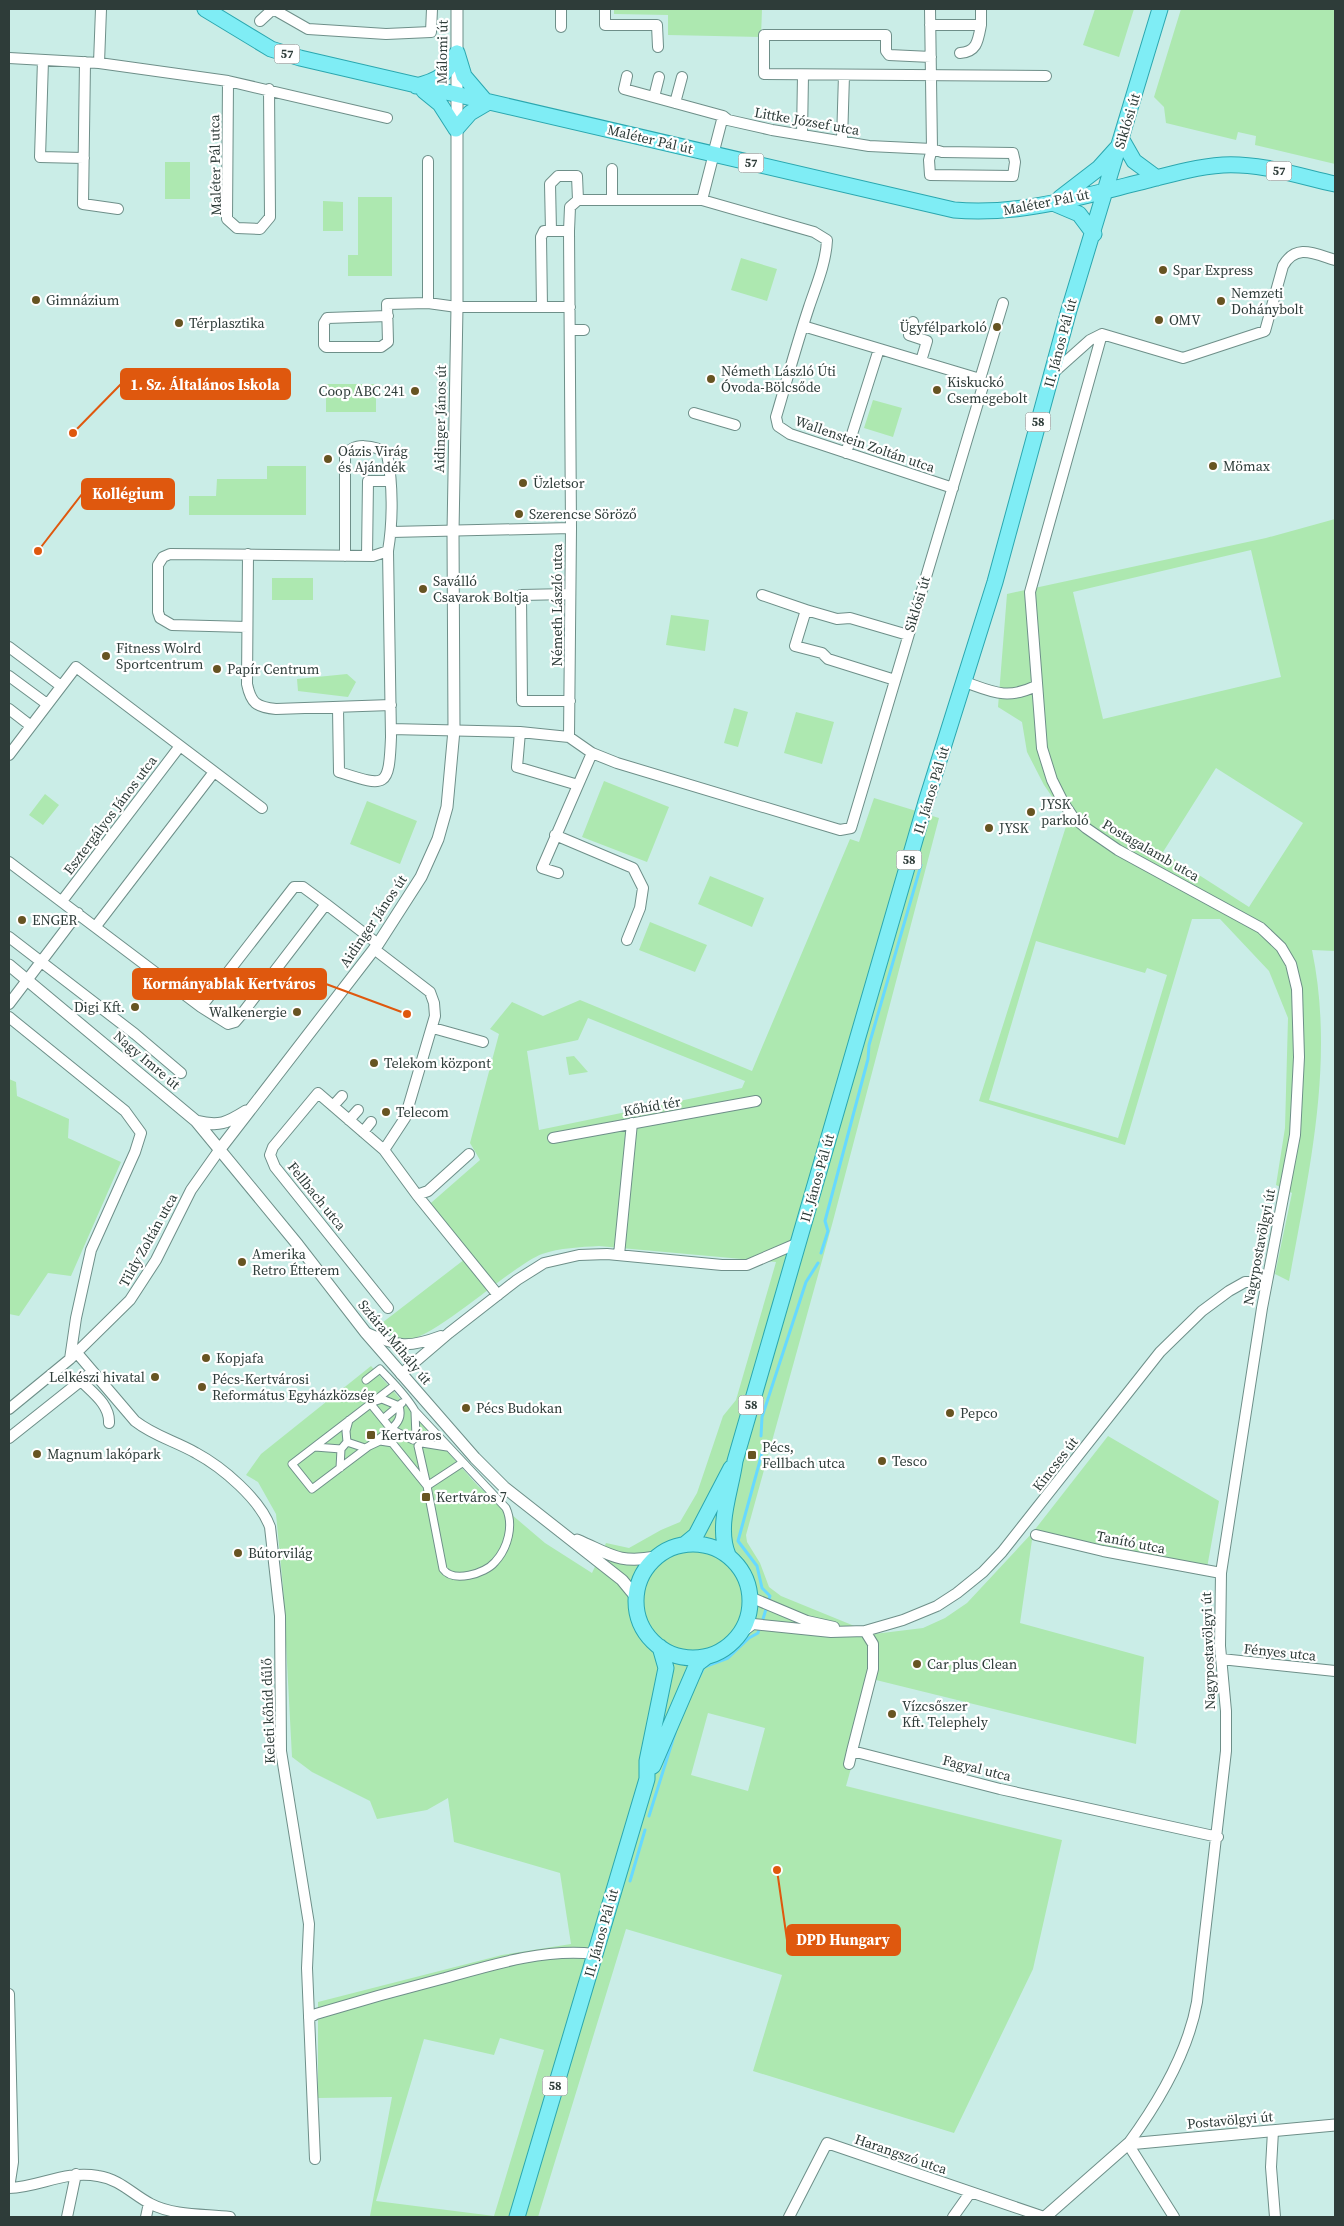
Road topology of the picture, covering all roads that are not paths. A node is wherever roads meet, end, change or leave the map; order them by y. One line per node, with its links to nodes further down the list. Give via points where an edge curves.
1 (101, 9): 22 (street)
2 (205, 9): 31 (main road, Maléter Pál út / 57, via 271,48)
3 (273, 9): 4 (street, via 308,29 386,34 430,32); 11 (street)
4 (432, 9)
5 (457, 9): 16 (street, Málomi út)
6 (561, 9): 14 (street)
7 (605, 9): 15 (street, via 605,25 658,25)
8 (930, 9): 12 (street)
9 (982, 9): 13 (street)
10 (1160, 9): 41 (main road, Siklósi út / 58)
11 (260, 21)
12 (930, 25): 13 (street); 18 (street)
13 (982, 25): 17 (street, via 976,47)
14 (561, 28)
15 (658, 47)
16 (457, 53): 31 (main road, via 443,76 431,83); 33 (street, Málomi út); 35 (main road, via 464,76)
17 (960, 54)
18 (931, 57): 23 (street, via 889,56 886,35 764,35 764,74); 26 (street)
19 (9, 58): 20 (street)
20 (43, 60): 21 (street); 45 (street, via 40,157)
21 (85, 62): 22 (street); 45 (street)
22 (99, 63): 30 (street)
23 (803, 75): 24 (street); 40 (street)
24 (844, 75): 26 (street); 42 (street)
25 (627, 76): 34 (street, Littke József utca, via 624,89)
26 (931, 76): 27 (street); 43 (street)
27 (1046, 76)
28 (659, 77): 34 (street)
29 (682, 77): 36 (street)
30 (228, 80): 32 (street); 32 (street, Maléter Pál utca, via 227,219 237,228 260,229 270,217)
31 (415, 86): 33 (main road, Maléter Pál út / 57); 39 (main road, via 440,104)
32 (269, 89): 38 (street)
33 (456, 96): 35 (main road, Maléter Pál út / 57); 39 (street, Aidinger János út)
34 (654, 97): 36 (street, Littke József utca)
35 (487, 103): 39 (main road, via 470,112); 44 (main road, Maléter Pál út / 57)
36 (675, 103): 37 (street, Littke József utca)
37 (723, 116): 40 (street, Littke József utca, via 728,120); 44 (street)
38 (387, 118)
39 (456, 129): 62 (street, Aidinger János út)
40 (802, 135): 42 (street, Littke József utca)
41 (1122, 140): 48 (main road, via 1134,161); 50 (main road, Siklósi út / 58); 54 (main road, via 1100,168)
42 (842, 141): 43 (street, Littke József utca, via 870,146)
43 (932, 149): 43 (street, Littke József utca, via 930,175 1013,176 1013,153 942,152)
44 (716, 155): 53 (street); 54 (main road, Maléter Pál út / 57, via 954,210 1000,211)
45 (84, 158): 55 (street, via 83,204)
46 (428, 161): 60 (street)
47 (612, 169): 51 (street)
48 (1157, 178): 49 (main road, 57, via 1208,167 1251,165); 50 (main road, 57)
49 (1335, 184)
50 (1107, 190): 54 (main road, Maléter Pál út / 57); 58 (main road, Siklósi út / 58)
51 (612, 199): 52 (street); 53 (street)
52 (578, 200): 56 (street, via 577,176 558,176 550,184); 57 (street, Németh László utca, via 570,207)
53 (702, 200): 67 (street, Wallenstein Zoltán utca, via 814,232 827,240)
54 (1054, 203): 58 (main road, via 1079,214)
55 (118, 209)
56 (551, 231): 57 (street); 63 (street, via 544,231 541,237)
57 (569, 231): 64 (street, Németh László utca)
58 (1094, 234): 73 (main road, II. János Pál út / 58)
59 (1335, 260): 70 (street, via 1307,251 1292,254 1283,266 1265,331 1206,351 1183,358)
60 (428, 303): 62 (street); 65 (street, via 387,304)
61 (1003, 303): 74 (street, Siklósi út)
62 (457, 307): 63 (street); 82 (street, Aidinger János út)
63 (542, 307): 64 (street)
64 (570, 307): 68 (street, Németh László utca)
65 (388, 316): 65 (street, via 328,318 324,323 324,345 381,347 388,342)
66 (913, 322): 72 (street, via 909,335 927,340)
67 (803, 326): 71 (street); 77 (street, Wallenstein Zoltán utca, via 776,417 778,426 790,434)
68 (570, 330): 69 (street); 80 (street, Németh László utca)
69 (584, 330)
70 (1102, 334): 73 (street, via 1090,340); 97 (street, Postagalamb utca, via 1030,592)
71 (879, 349): 72 (street); 77 (street)
72 (921, 361): 74 (street)
73 (1052, 373): 95 (main road, II. János Pál út / 58)
74 (979, 378): 79 (street, Siklósi út, via 983,386)
75 (694, 413): 76 (street)
76 (735, 424)
77 (846, 453): 79 (street, Wallenstein Zoltán utca)
78 (390, 481): 81 (street); 85 (street, via 387,454 383,450 353,447 348,451); 86 (street, via 368,481)
79 (953, 488): 91 (street, Siklósi út)
80 (571, 528): 82 (street); 87 (street, Németh László utca)
81 (391, 532): 82 (street); 83 (street)
82 (453, 532): 105 (street, Aidinger János út)
83 (388, 551): 86 (street); 100 (street)
84 (248, 554): 85 (street); 90 (street); 90 (street, via 170,554 163,557 158,565 158,612 164,622 172,626)
85 (345, 556): 86 (street)
86 (367, 556)
87 (569, 594): 98 (street, Németh László utca); 98 (street, via 521,595 522,701)
88 (762, 595): 89 (street)
89 (806, 610): 91 (street, via 837,619 850,618); 94 (street, via 796,646)
90 (247, 627): 101 (street, via 247,684 250,697 256,703 262,708 276,709)
91 (908, 635): 94 (street, Siklósi út)
92 (9, 647): 96 (street)
93 (9, 676): 99 (street)
94 (895, 680): 109 (street, Siklósi út, via 854,823 847,830)
95 (965, 682): 97 (street, via 1001,695 1020,694); 149 (main road, II. János Pál út / 58, via 926,802)
96 (61, 686): 99 (street); 108 (street, via 76,667)
97 (1036, 686): 124 (street, Postagalamb utca, via 1042,748 1052,780 1073,817 1118,850 1248,919)
98 (570, 701): 107 (street, Németh László utca)
99 (47, 704): 103 (street)
100 (391, 705): 101 (street); 104 (street)
101 (338, 708): 104 (street, via 339,772 369,782 386,779 390,767)
102 (9, 709): 103 (street)
103 (31, 726): 110 (street)
104 (391, 729): 105 (street)
105 (454, 730): 106 (street); 123 (street, Aidinger János út, via 447,807 438,839 421,876)
106 (520, 732): 107 (street); 112 (street, via 517,767)
107 (569, 737): 109 (street)
108 (180, 746): 111 (street); 117 (street, Esztergályos János utca)
109 (592, 753): 112 (street)
110 (9, 755)
111 (214, 772): 113 (street); 120 (street)
112 (578, 785): 114 (street)
113 (262, 808)
114 (555, 835): 116 (street, via 542,868); 122 (street, via 634,868 643,888 640,908)
115 (9, 862): 117 (street)
116 (558, 874)
117 (62, 901): 119 (street)
118 (326, 904): 123 (street); 129 (street, via 235,1022 220,1021); 129 (street, via 303,887 294,887)
119 (78, 913): 120 (street); 125 (street)
120 (96, 926): 129 (street)
121 (9, 937): 125 (street, Nagy Imre út)
122 (627, 940)
123 (376, 947): 131 (street, via 430,992 434,1003); 137 (street, Aidinger János út)
124 (1281, 947): 151 (street, Nagypostavölgyi út, via 1291,964 1298,990 1299,1057 1295,1135)
125 (41, 961): 127 (street); 133 (street, Nagy Imre út)
126 (9, 965): 127 (street, Nagy Imre út)
127 (28, 979): 128 (street); 140 (street, Nagy Imre út)
128 (9, 1004)
129 (201, 1007)
130 (9, 1018): 156 (street, via 125,1111 141,1135 91,1250 76,1318)
131 (433, 1028): 132 (street); 146 (street, via 405,1118)
132 (483, 1042)
133 (181, 1073)
134 (342, 1096): 136 (street)
135 (756, 1101): 142 (street, Kőhíd tér)
136 (333, 1106): 139 (street, Fellbach utca); 153 (street, Fellbach utca, via 318,1094 273,1147 270,1156 275,1167)
137 (252, 1108): 140 (street, via 215,1125); 145 (street, Aidinger János út)
138 (358, 1110): 139 (street)
139 (349, 1120): 143 (street, Fellbach utca)
140 (196, 1121): 145 (street, Nagy Imre út)
141 (370, 1122): 143 (street)
142 (632, 1123): 144 (street, Kőhíd tér); 150 (street)
143 (363, 1132): 146 (street, Fellbach utca)
144 (552, 1138)
145 (220, 1149): 154 (street, Sztárai Mihály út); 156 (street, Tildy Zoltán utca, via 191,1190 156,1260 130,1300)
146 (384, 1150): 148 (street, Fellbach utca)
147 (469, 1154): 148 (street, via 428,1191)
148 (418, 1194): 152 (street, Fellbach utca)
149 (798, 1243): 150 (street, via 746,1265); 180 (main road, II. János Pál út / 58)
150 (619, 1255): 152 (street, via 559,1258 534,1269)
151 (1267, 1282): 189 (street, Nagypostavölgyi út); 193 (street, Kincses út, via 1245,1282 1229,1291 1202,1311 1160,1352 1002,1552 978,1576 937,1606 903,1620)
152 (498, 1295): 155 (street)
153 (388, 1308)
154 (366, 1333): 155 (street, via 388,1343 407,1346); 158 (street, Sztárai Mihály út)
155 (449, 1333): 158 (street)
156 (74, 1356): 157 (street, Keleti kőhíd dűlő); 165 (street, Tildy Zoltán utca)
157 (92, 1372): 160 (street); 205 (street, Keleti kőhíd dűlő, via 135,1421 215,1464 250,1494 267,1517 280,1616 281,1751 309,1924)
158 (401, 1374): 185 (street, Sztárai Mihály út, via 504,1487)
159 (366, 1380): 161 (street, via 380,1369)
160 (82, 1381): 169 (street, via 105,1406); 172 (street)
161 (394, 1385): 162 (street); 163 (street)
162 (407, 1398): 164 (street); 166 (street)
163 (370, 1403): 164 (street, via 387,1400); 167 (street); 168 (street)
164 (398, 1406): 167 (street); 171 (street, via 400,1419)
165 (9, 1409)
166 (414, 1411): 170 (street); 173 (street)
167 (383, 1419): 171 (street)
168 (349, 1420): 174 (street); 176 (street)
169 (109, 1423)
170 (430, 1428): 173 (street); 177 (street)
171 (388, 1431): 173 (street); 175 (street); 179 (street)
172 (9, 1438)
173 (418, 1441): 177 (street); 183 (street)
174 (347, 1442): 178 (street); 179 (street)
175 (393, 1443): 179 (street, via 380,1441); 183 (street)
176 (314, 1447): 178 (street); 182 (street, via 292,1464 312,1489)
177 (447, 1447): 181 (street)
178 (341, 1448): 182 (street)
179 (365, 1448): 182 (street)
180 (735, 1460): 186 (main road, 58, via 696,1535); 187 (main road, 58, via 722,1530)
181 (462, 1463): 183 (street); 183 (street, via 502,1503 509,1516 506,1544 490,1567 460,1576 446,1573 441,1566)
182 (340, 1468)
183 (427, 1486)
184 (1036, 1535): 189 (street, Tanító utca)
185 (566, 1536): 188 (street, Sztárai Mihály út, via 620,1559); 190 (street, Sztárai Mihály út, via 622,1580)
186 (685, 1544): 187 (main road, 58, via 710,1546); 188 (main road, 58)
187 (728, 1555): 191 (main road, 58, via 744,1574)
188 (656, 1557): 190 (main road, 58, via 640,1578)
189 (1221, 1573): 197 (street, Nagypostavölgyi út)
190 (636, 1597): 195 (main road, 58, via 641,1624)
191 (750, 1597): 192 (street, via 807,1621); 194 (main road, 58, via 748,1616)
192 (842, 1630): 193 (street, Kincses út); 194 (street, via 812,1631 759,1623 749,1625)
193 (865, 1630): 199 (street, via 873,1644 872,1669)
194 (741, 1633): 196 (main road, 58, via 729,1646)
195 (660, 1647): 196 (main road, 58, via 682,1657); 201 (main road, II. János Pál út / 58, via 666,1668 647,1761)
196 (706, 1657): 201 (main road, 58, via 697,1664)
197 (1221, 1659): 198 (street, Fényes utca); 202 (street, Nagypostavölgyi út, via 1226,1751)
198 (1335, 1671)
199 (852, 1751): 200 (street); 202 (street, Fagyal utca, via 1000,1789)
200 (849, 1764)
201 (647, 1779): 203 (main road, II. János Pál út / 58)
202 (1218, 1838): 208 (street, Nagypostavölgyi út, via 1191,2028 1161,2092)
203 (594, 1954): 205 (street, via 580,1952 531,1957 464,1972); 218 (main road, II. János Pál út / 58)
204 (9, 1994): 211 (street, via 13,2162)
205 (310, 2018): 209 (street, Keleti kőhíd dűlő)
206 (1335, 2125): 207 (street, Postavölgyi út)
207 (1273, 2131): 208 (street, Postavölgyi út); 223 (street)
208 (1128, 2144): 221 (street, Nagypostavölgyi út); 222 (street)
209 (315, 2159)
210 (76, 2174): 211 (street); 213 (street, via 119,2182); 215 (street)
211 (9, 2188)
212 (970, 2192): 219 (street, Harangszó utca, via 827,2143); 220 (street); 221 (street, Harangszó utca)
213 (149, 2203): 214 (street, via 166,2209); 216 (street)
214 (216, 2216): 217 (street)
215 (67, 2217)
216 (146, 2217)
217 (230, 2217)
218 (516, 2217)
219 (789, 2217)
220 (953, 2217)
221 (1044, 2217)
222 (1174, 2217)
223 (1274, 2217)

